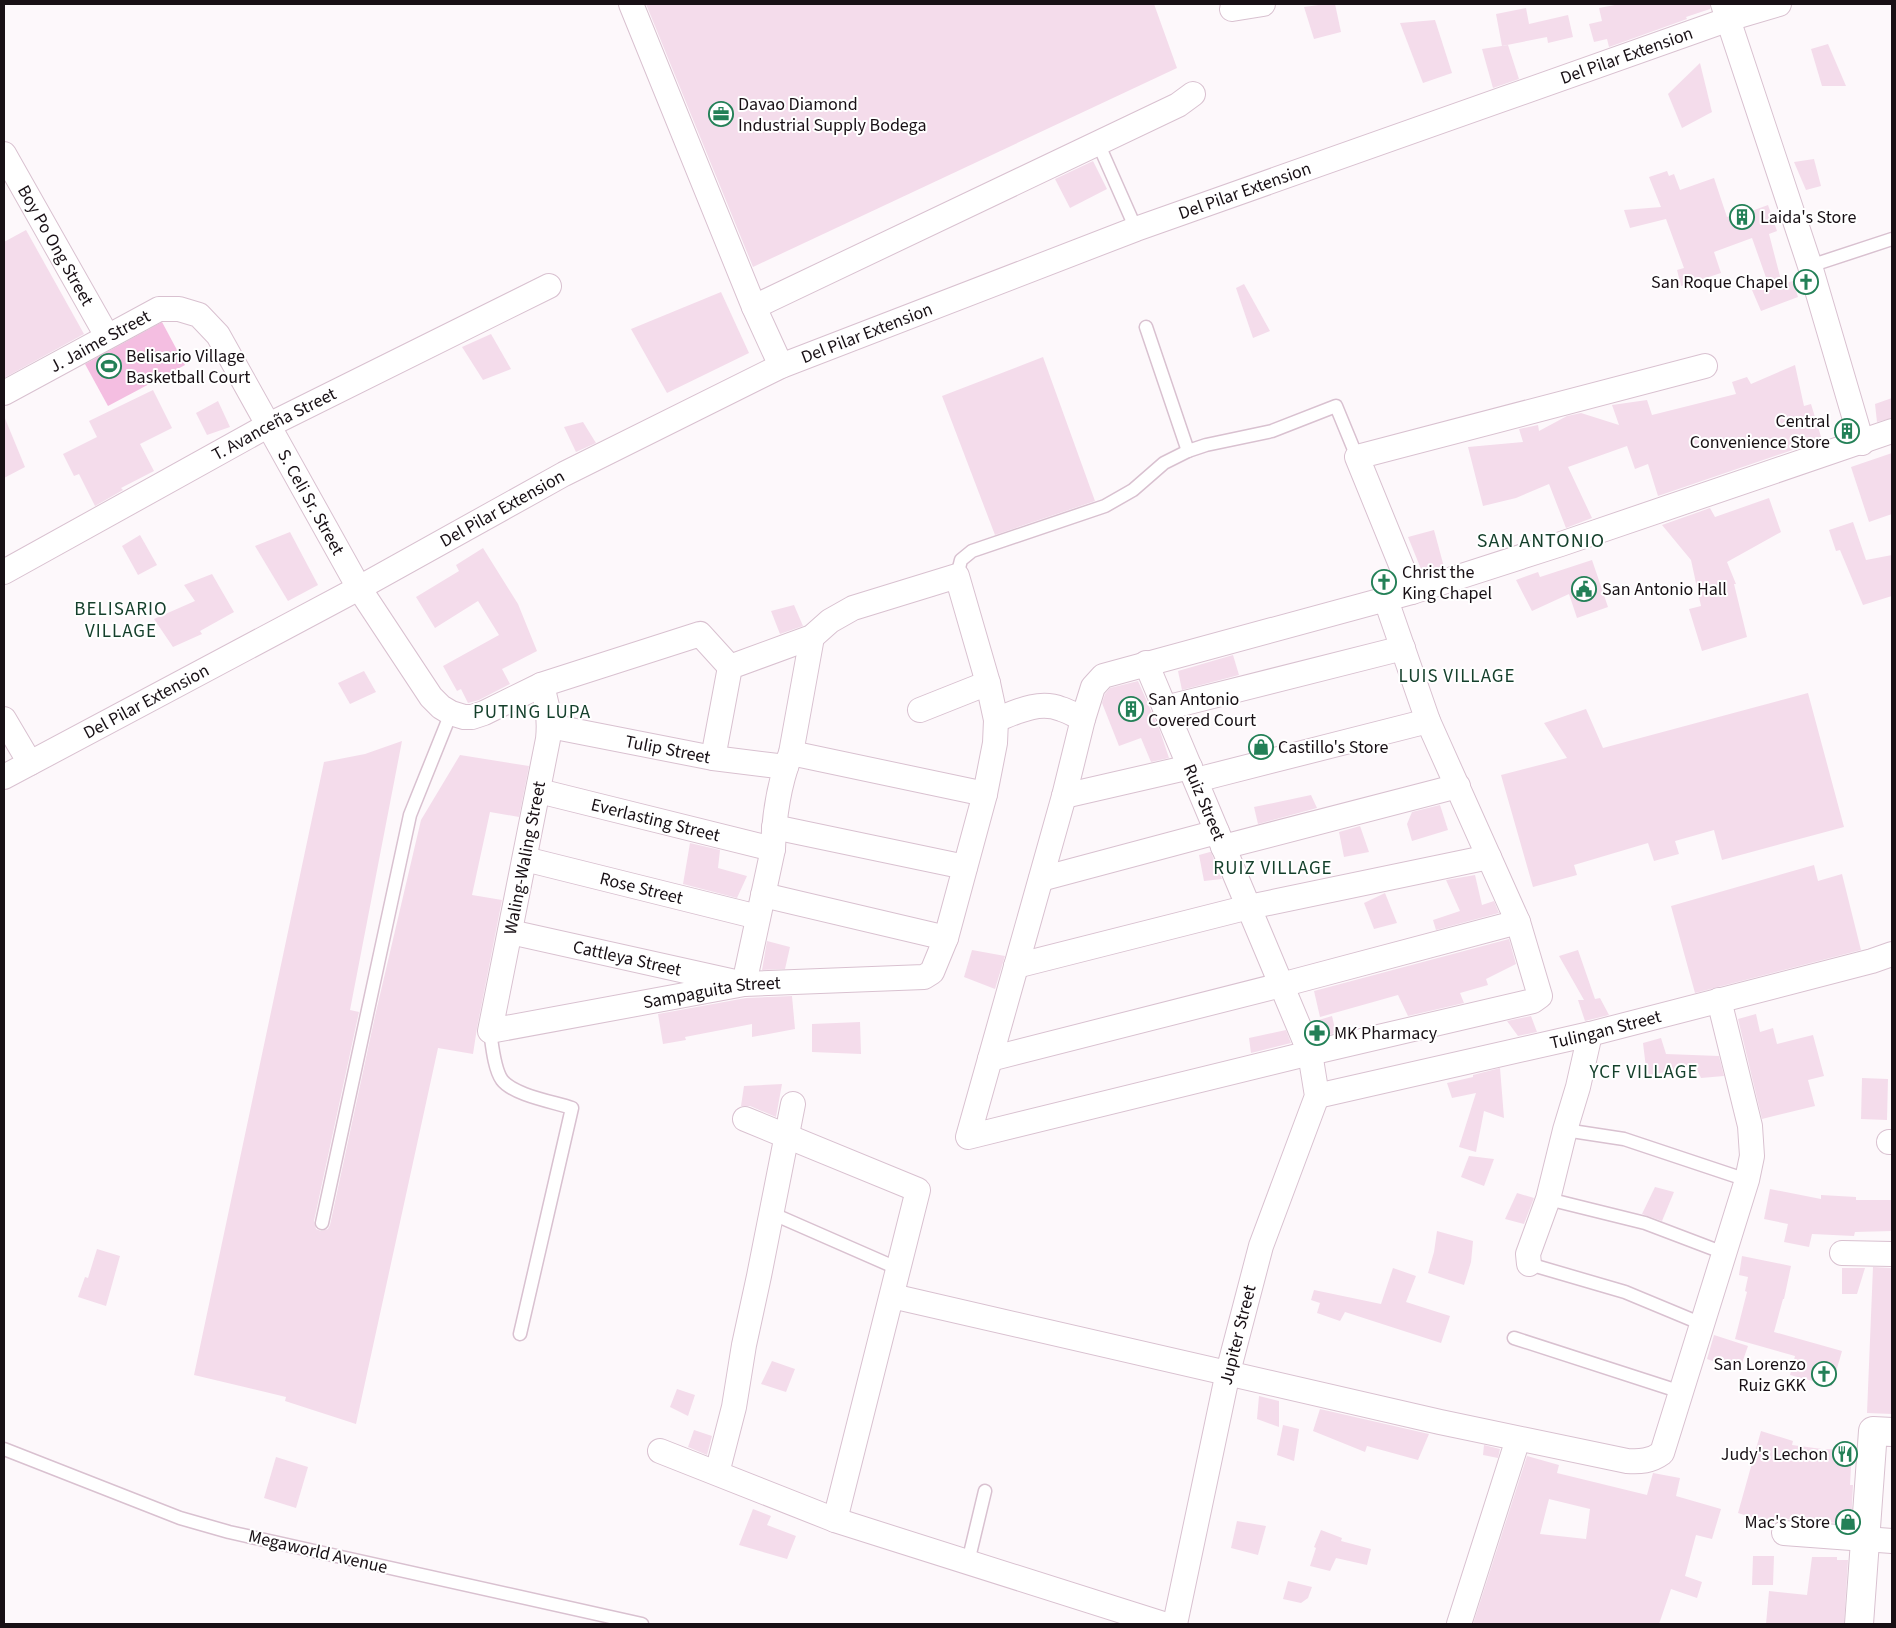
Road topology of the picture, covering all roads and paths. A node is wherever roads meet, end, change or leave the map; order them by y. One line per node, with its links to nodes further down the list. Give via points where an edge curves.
1 (631, 4): 13 (street)
2 (1263, 4): 4 (street)
3 (1779, 4): 5 (street, Del Pilar Extension)
4 (1232, 9)
5 (1726, 12): 9 (street, Del Pilar Extension); 11 (street)
6 (1193, 94): 7 (street, via 1178,106)
7 (1098, 144): 9 (lane); 13 (street)
8 (4, 154): 16 (street, Boy Po Ong Street)
9 (1136, 229): 17 (street, Del Pilar Extension)
10 (1892, 239): 11 (lane)
11 (1810, 266): 22 (street)
12 (549, 286): 20 (street, T. Avanceña Street)
13 (754, 308): 17 (street)
14 (199, 315): 16 (street, J. Jaime Street, via 179,309 159,309); 20 (street, S. Celi Sr. Street, via 218,335)
15 (1146, 326): 23 (lane)
16 (107, 336): 19 (street, J. Jaime Street)
17 (781, 366): 27 (street, Del Pilar Extension, via 564,474)
18 (1704, 366): 24 (street)
19 (4, 393)
20 (269, 425): 25 (street, T. Avanceña Street); 27 (street, S. Celi Sr. Street)
21 (1892, 431): 22 (street)
22 (1862, 443): 28 (street)
23 (1188, 451): 24 (lane, via 1272,431 1336,406); 26 (lane, via 1164,463 1133,490 1106,506 972,551 961,560)
24 (1357, 456): 28 (street)
25 (4, 572)
26 (957, 576): 30 (street, via 853,608 830,620); 34 (street)
27 (359, 588): 38 (street, S. Celi Sr. Street, via 431,697); 46 (street, Del Pilar Extension)
28 (1412, 592): 29 (street)
29 (1386, 600): 31 (street); 32 (street)
30 (812, 637): 33 (street); 45 (street)
31 (1403, 648): 36 (street); 42 (street)
32 (1146, 663): 36 (street, Ruiz Street); 40 (street, via 1103,676 1093,687)
33 (730, 667): 35 (street, via 700,634); 44 (street)
34 (988, 683): 37 (street); 41 (street)
35 (541, 685): 38 (street, via 484,713 464,717); 43 (street, Waling-Waling Street, via 547,700)
36 (1165, 708): 47 (street, Ruiz Street)
37 (920, 710)
38 (452, 714): 81 (lane, via 410,814)
39 (4, 719): 46 (street)
40 (1083, 719): 41 (street, via 1060,708 1046,706 1024,709); 52 (street)
41 (996, 720): 51 (street)
42 (1428, 721): 47 (street); 49 (street)
43 (550, 726): 44 (street, Tulip Street); 50 (street, Waling-Waling Street)
44 (714, 758): 45 (street, Tulip Street)
45 (788, 760): 51 (street, Tulip Street); 53 (street)
46 (30, 763): 48 (street, Del Pilar Extension)
47 (1193, 773): 52 (street); 54 (street, Ruiz Street)
48 (4, 777)
49 (1458, 786): 54 (street); 55 (street)
50 (539, 791): 53 (street, Everlasting Street); 56 (street, Waling-Waling Street)
51 (985, 794): 57 (street)
52 (1064, 796): 58 (street)
53 (773, 838): 57 (street, Everlasting Street); 59 (street)
54 (1220, 840): 58 (street); 60 (street, Ruiz Street)
55 (1489, 857): 60 (street); 61 (street)
56 (525, 859): 59 (street, Rose Street); 62 (street, Waling-Waling Street)
57 (966, 867): 63 (street)
58 (1041, 879): 65 (street)
59 (760, 906): 63 (street, Rose Street); 66 (street)
60 (1249, 908): 65 (street); 67 (street, Ruiz Street)
61 (1518, 922): 67 (street); 71 (street, via 1540,996 1533,1001)
62 (510, 932): 66 (street, Cattleya Street); 69 (street, Waling-Waling Street)
63 (946, 938): 66 (street, Sampaguita Street, via 932,972 924,977)
64 (1892, 954): 68 (street, Tulingan Street)
65 (1016, 966): 72 (street)
66 (744, 984): 69 (street, Sampaguita Street)
67 (1281, 986): 71 (street, Ruiz Street); 72 (street)
68 (1719, 1000): 70 (street, Tulingan Street); 78 (street, via 1750,1126 1752,1156)
69 (490, 1031): 89 (lane, via 501,1079 510,1089 572,1108)
70 (1590, 1034): 73 (street, Tulingan Street); 76 (street)
71 (1310, 1053): 72 (street, via 968,1137); 73 (street)
72 (990, 1058)
73 (1317, 1096): 91 (street, Jupiter Street, via 1267,1227)
74 (793, 1104): 77 (street)
75 (745, 1120): 77 (street)
76 (1565, 1130): 78 (lane, via 1624,1139); 79 (street)
77 (786, 1137): 80 (street); 86 (street, via 918,1190)
78 (1747, 1180): 82 (street)
79 (1548, 1199): 82 (lane, via 1645,1223); 85 (street, via 1528,1254)
80 (770, 1214): 86 (lane); 97 (street, via 734,1407)
81 (322, 1223)
82 (1724, 1253): 88 (street)
83 (1842, 1253): 84 (street)
84 (1892, 1254)
85 (1529, 1264): 88 (lane, via 1625,1292)
86 (899, 1268): 87 (street)
87 (892, 1296): 91 (street); 99 (street)
88 (1702, 1324): 92 (street)
89 (520, 1334)
90 (1514, 1338): 92 (lane)
91 (1228, 1372): 94 (street); 106 (street, Jupiter Street)
92 (1681, 1392): 94 (street, via 1662,1453 1654,1459 1627,1461)
93 (1883, 1431): 101 (street)
94 (1518, 1439): 107 (street)
95 (4, 1449): 104 (lane, Megaworld Avenue, via 180,1518 212,1527)
96 (660, 1451): 97 (street)
97 (717, 1473): 99 (street)
98 (985, 1491): 103 (lane)
99 (835, 1520): 103 (street)
100 (1784, 1533): 101 (street)
101 (1865, 1538): 102 (street); 108 (street)
102 (1892, 1541)
103 (968, 1562): 105 (street)
104 (642, 1624)
105 (1163, 1624)
106 (1175, 1624)
107 (1459, 1624)
108 (1859, 1624)

